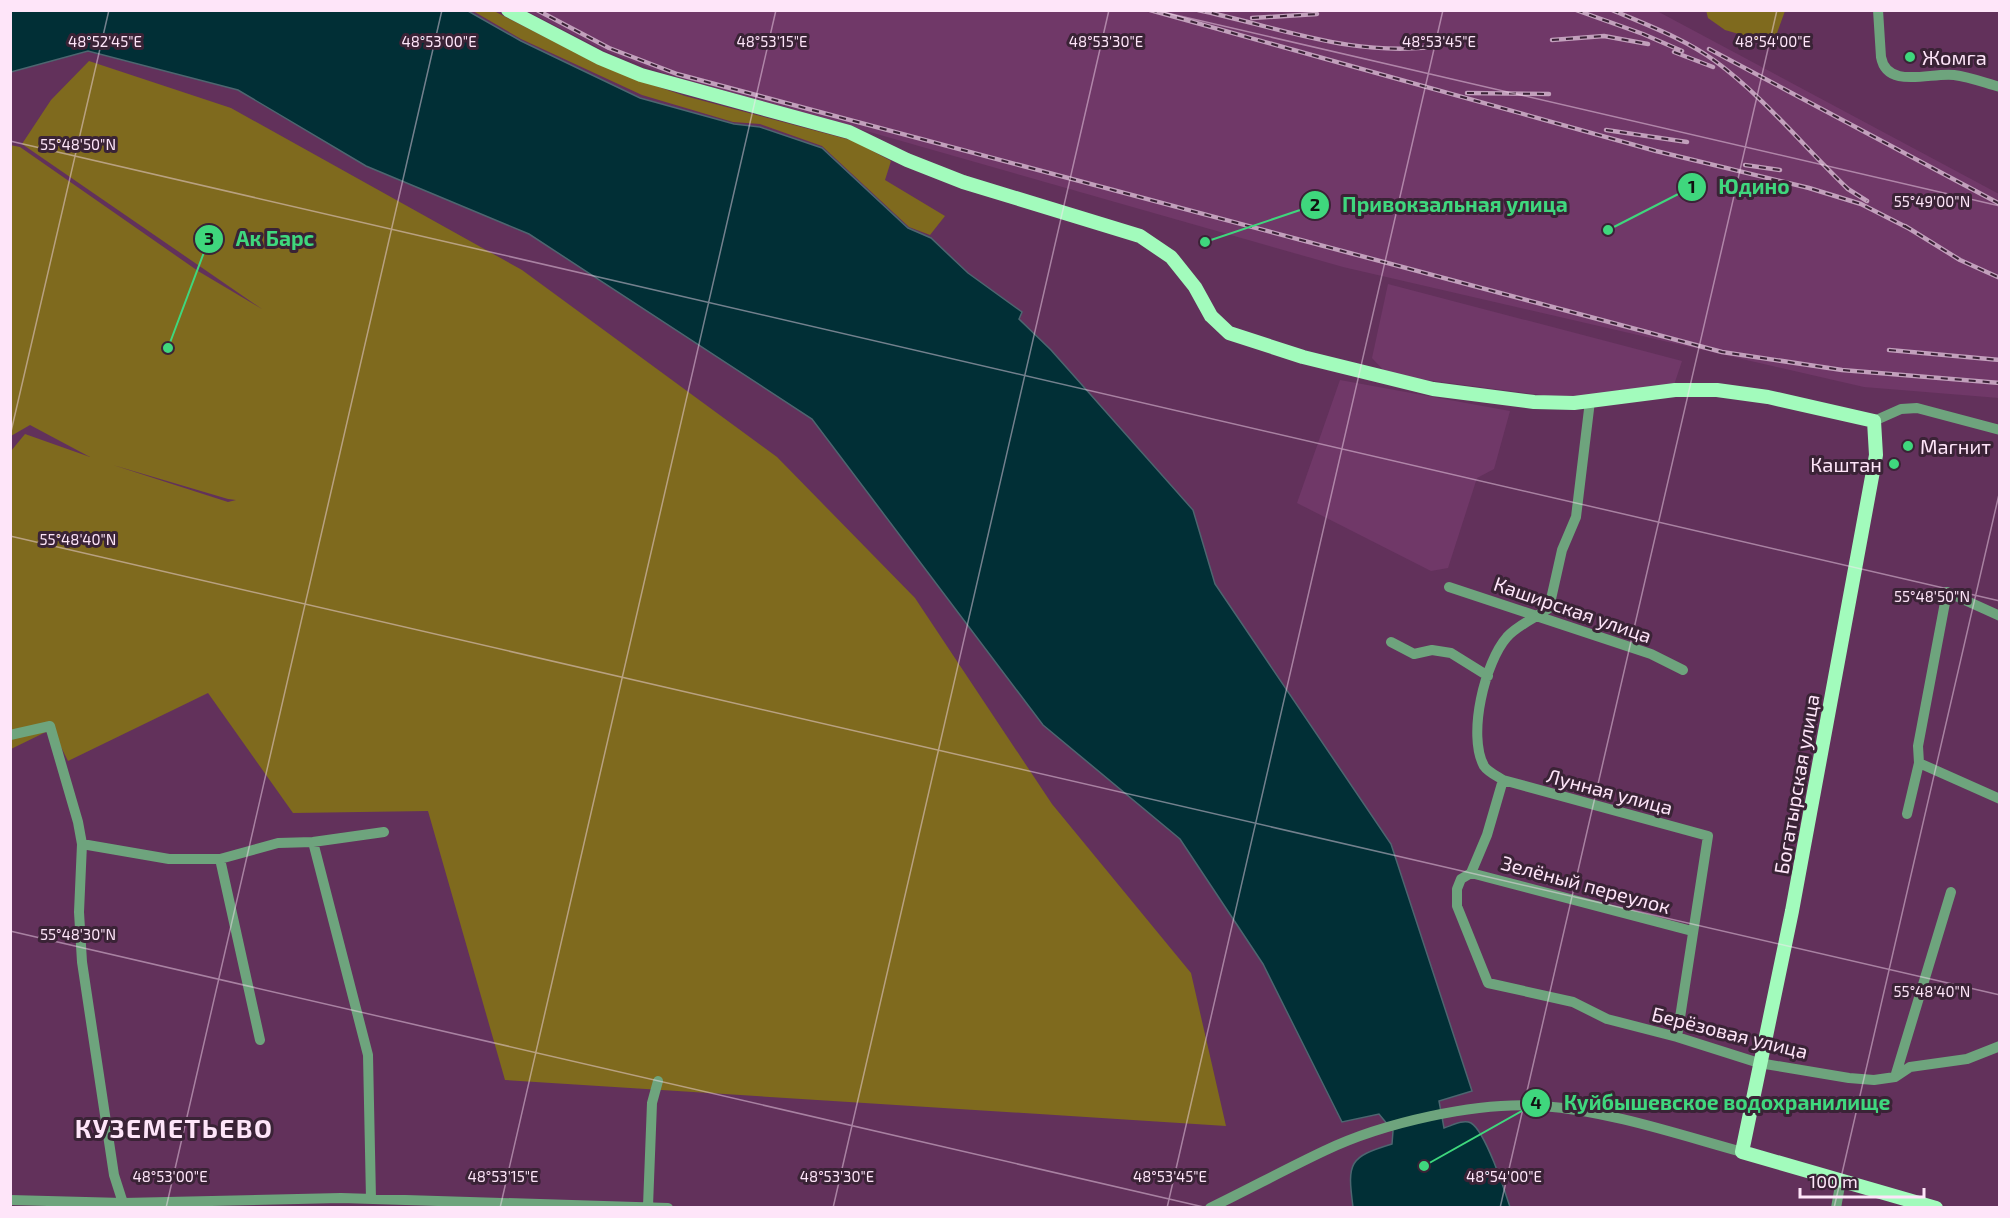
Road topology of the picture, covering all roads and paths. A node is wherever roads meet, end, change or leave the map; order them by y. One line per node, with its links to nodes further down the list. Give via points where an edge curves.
1 (508, 10): 4 (main road, via 640,75 849,132 963,182 1140,236 1171,257 1229,333 1363,374 1434,390 1534,402)
2 (1878, 10): 3 (street, via 1882,64 1890,72 1902,77 1955,75)
3 (2000, 87)
4 (1590, 401): 5 (main road, via 1675,390 1717,390 1768,397); 8 (street, via 1576,517 1562,550 1549,608)
5 (1874, 422): 6 (street, via 1902,409 1917,408); 28 (main road, Богатырская улица, via 1876,455 1792,912)
6 (2000, 430)
7 (1449, 587): 8 (street, Каширская улица)
8 (1538, 616): 11 (street, Каширская улица, via 1651,654); 12 (street, via 1506,638)
9 (2000, 616): 14 (street, via 1947,592 1918,746)
10 (1391, 642): 12 (street, via 1414,654 1432,650 1451,652)
11 (1683, 670)
12 (1488, 676): 15 (street, via 1477,720 1481,758 1486,769)
13 (10, 735): 20 (street, via 50,726)
14 (1919, 763): 16 (street); 17 (street)
15 (1503, 780): 22 (street, via 1487,836); 24 (street, Лунная улица, via 1708,836)
16 (2000, 799)
17 (1907, 814)
18 (384, 832): 19 (street)
19 (313, 842): 21 (street, via 278,843); 33 (street, via 368,1055)
20 (82, 844): 21 (street, via 169,859); 35 (street, via 82,962 114,1175)
21 (220, 859): 26 (street)
22 (1471, 873): 24 (street, Зелёный переулок); 25 (street, Берёзовая улица, via 1461,879 1457,906 1488,983 1573,1002 1606,1019)
23 (1951, 892): 29 (street)
24 (1692, 931): 25 (street)
25 (1677, 1037): 28 (street, Берёзовая улица)
26 (260, 1040)
27 (2000, 1046): 29 (street, Берёзовая улица, via 1967,1059 1910,1067)
28 (1759, 1063): 29 (street, Берёзовая улица, via 1849,1078); 31 (main road, Богатырская улица)
29 (1895, 1077)
30 (658, 1081): 39 (street, via 651,1103)
31 (1742, 1152): 32 (main road); 41 (street, via 1571,1109 1500,1106 1451,1112 1375,1132 1326,1150)
32 (1841, 1180): 42 (street); 43 (main road)
33 (371, 1198): 36 (street); 38 (street)
34 (10, 1200): 35 (street)
35 (123, 1203): 37 (street)
36 (341, 1203): 37 (street)
37 (196, 1204)
38 (472, 1205): 39 (street)
39 (648, 1206): 40 (street)
40 (668, 1208)
41 (1210, 1208)
42 (1836, 1208)
43 (1936, 1208)

